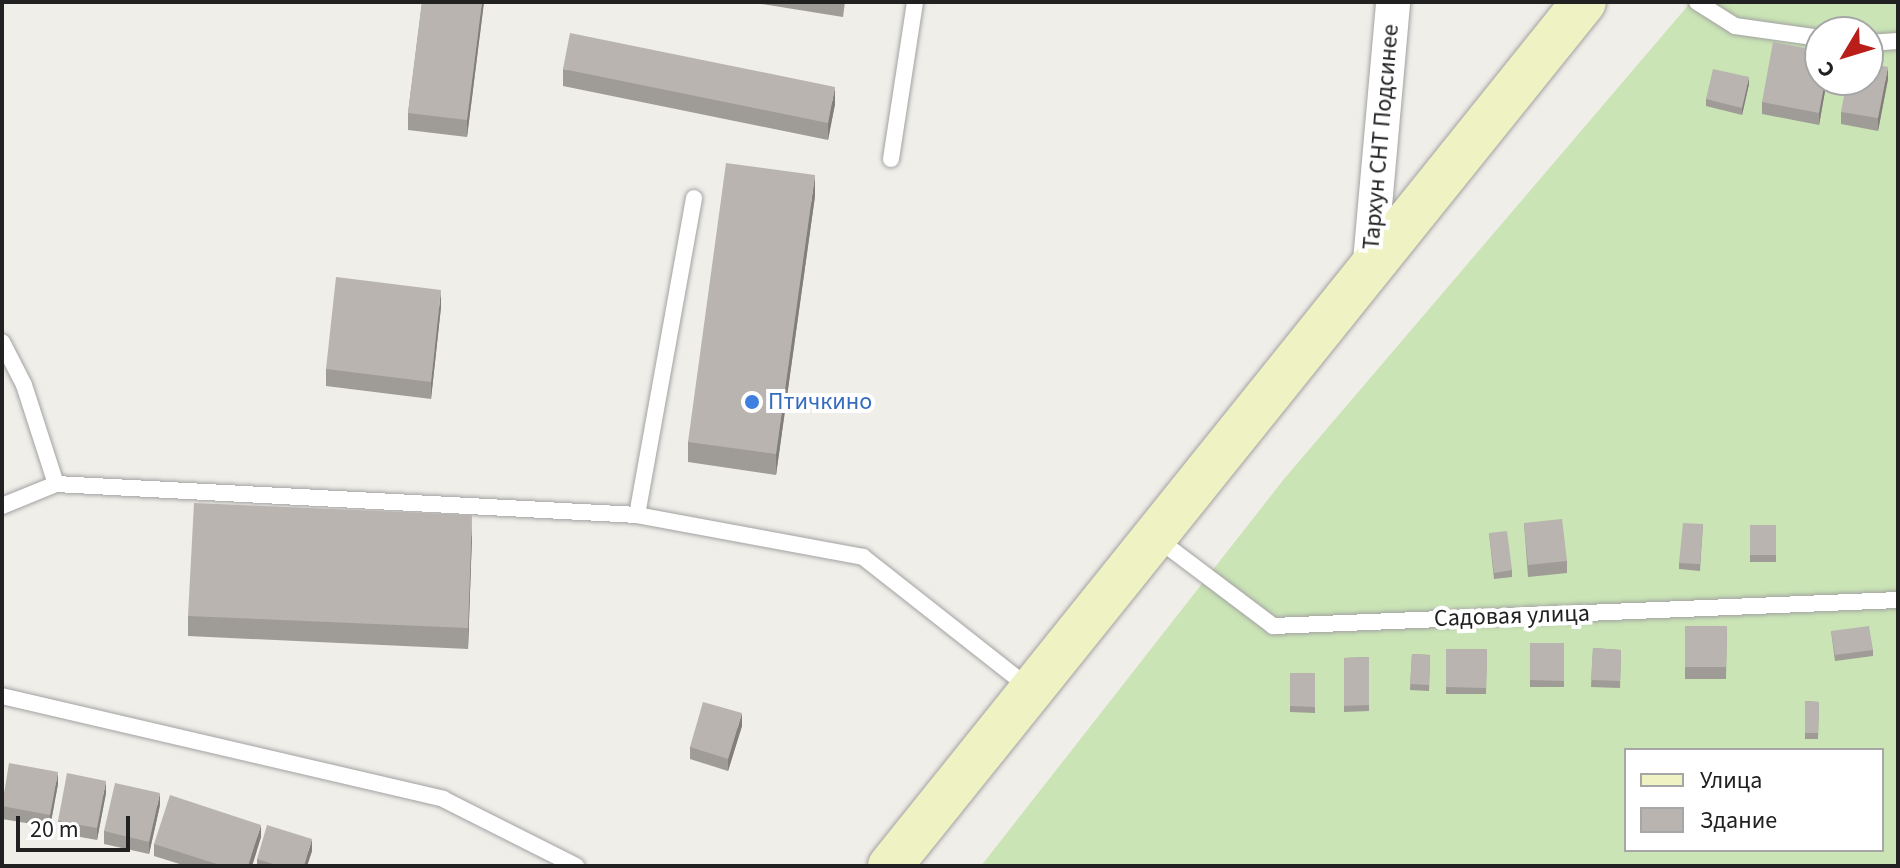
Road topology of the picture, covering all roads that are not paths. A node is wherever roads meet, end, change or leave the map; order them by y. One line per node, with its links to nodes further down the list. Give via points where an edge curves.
1 (915, 2): 6 (lane)
2 (1393, 2): 8 (street, Тархун СНТ Подсинее)
3 (1584, 2): 8 (main road)
4 (1697, 2): 5 (lane, via 1735,26)
5 (1804, 36)
6 (891, 159)
7 (694, 198): 12 (lane)
8 (1369, 273): 13 (main road)
9 (2, 342): 10 (lane, via 24,385)
10 (56, 484): 11 (lane); 12 (lane)
11 (2, 506)
12 (637, 515): 15 (lane, via 863,557)
13 (1155, 537): 14 (lane, Садовая улица, via 1273,626); 15 (main road)
14 (1898, 600)
15 (1032, 690): 18 (main road)
16 (2, 696): 17 (lane, via 443,799)
17 (576, 866)
18 (890, 866)

